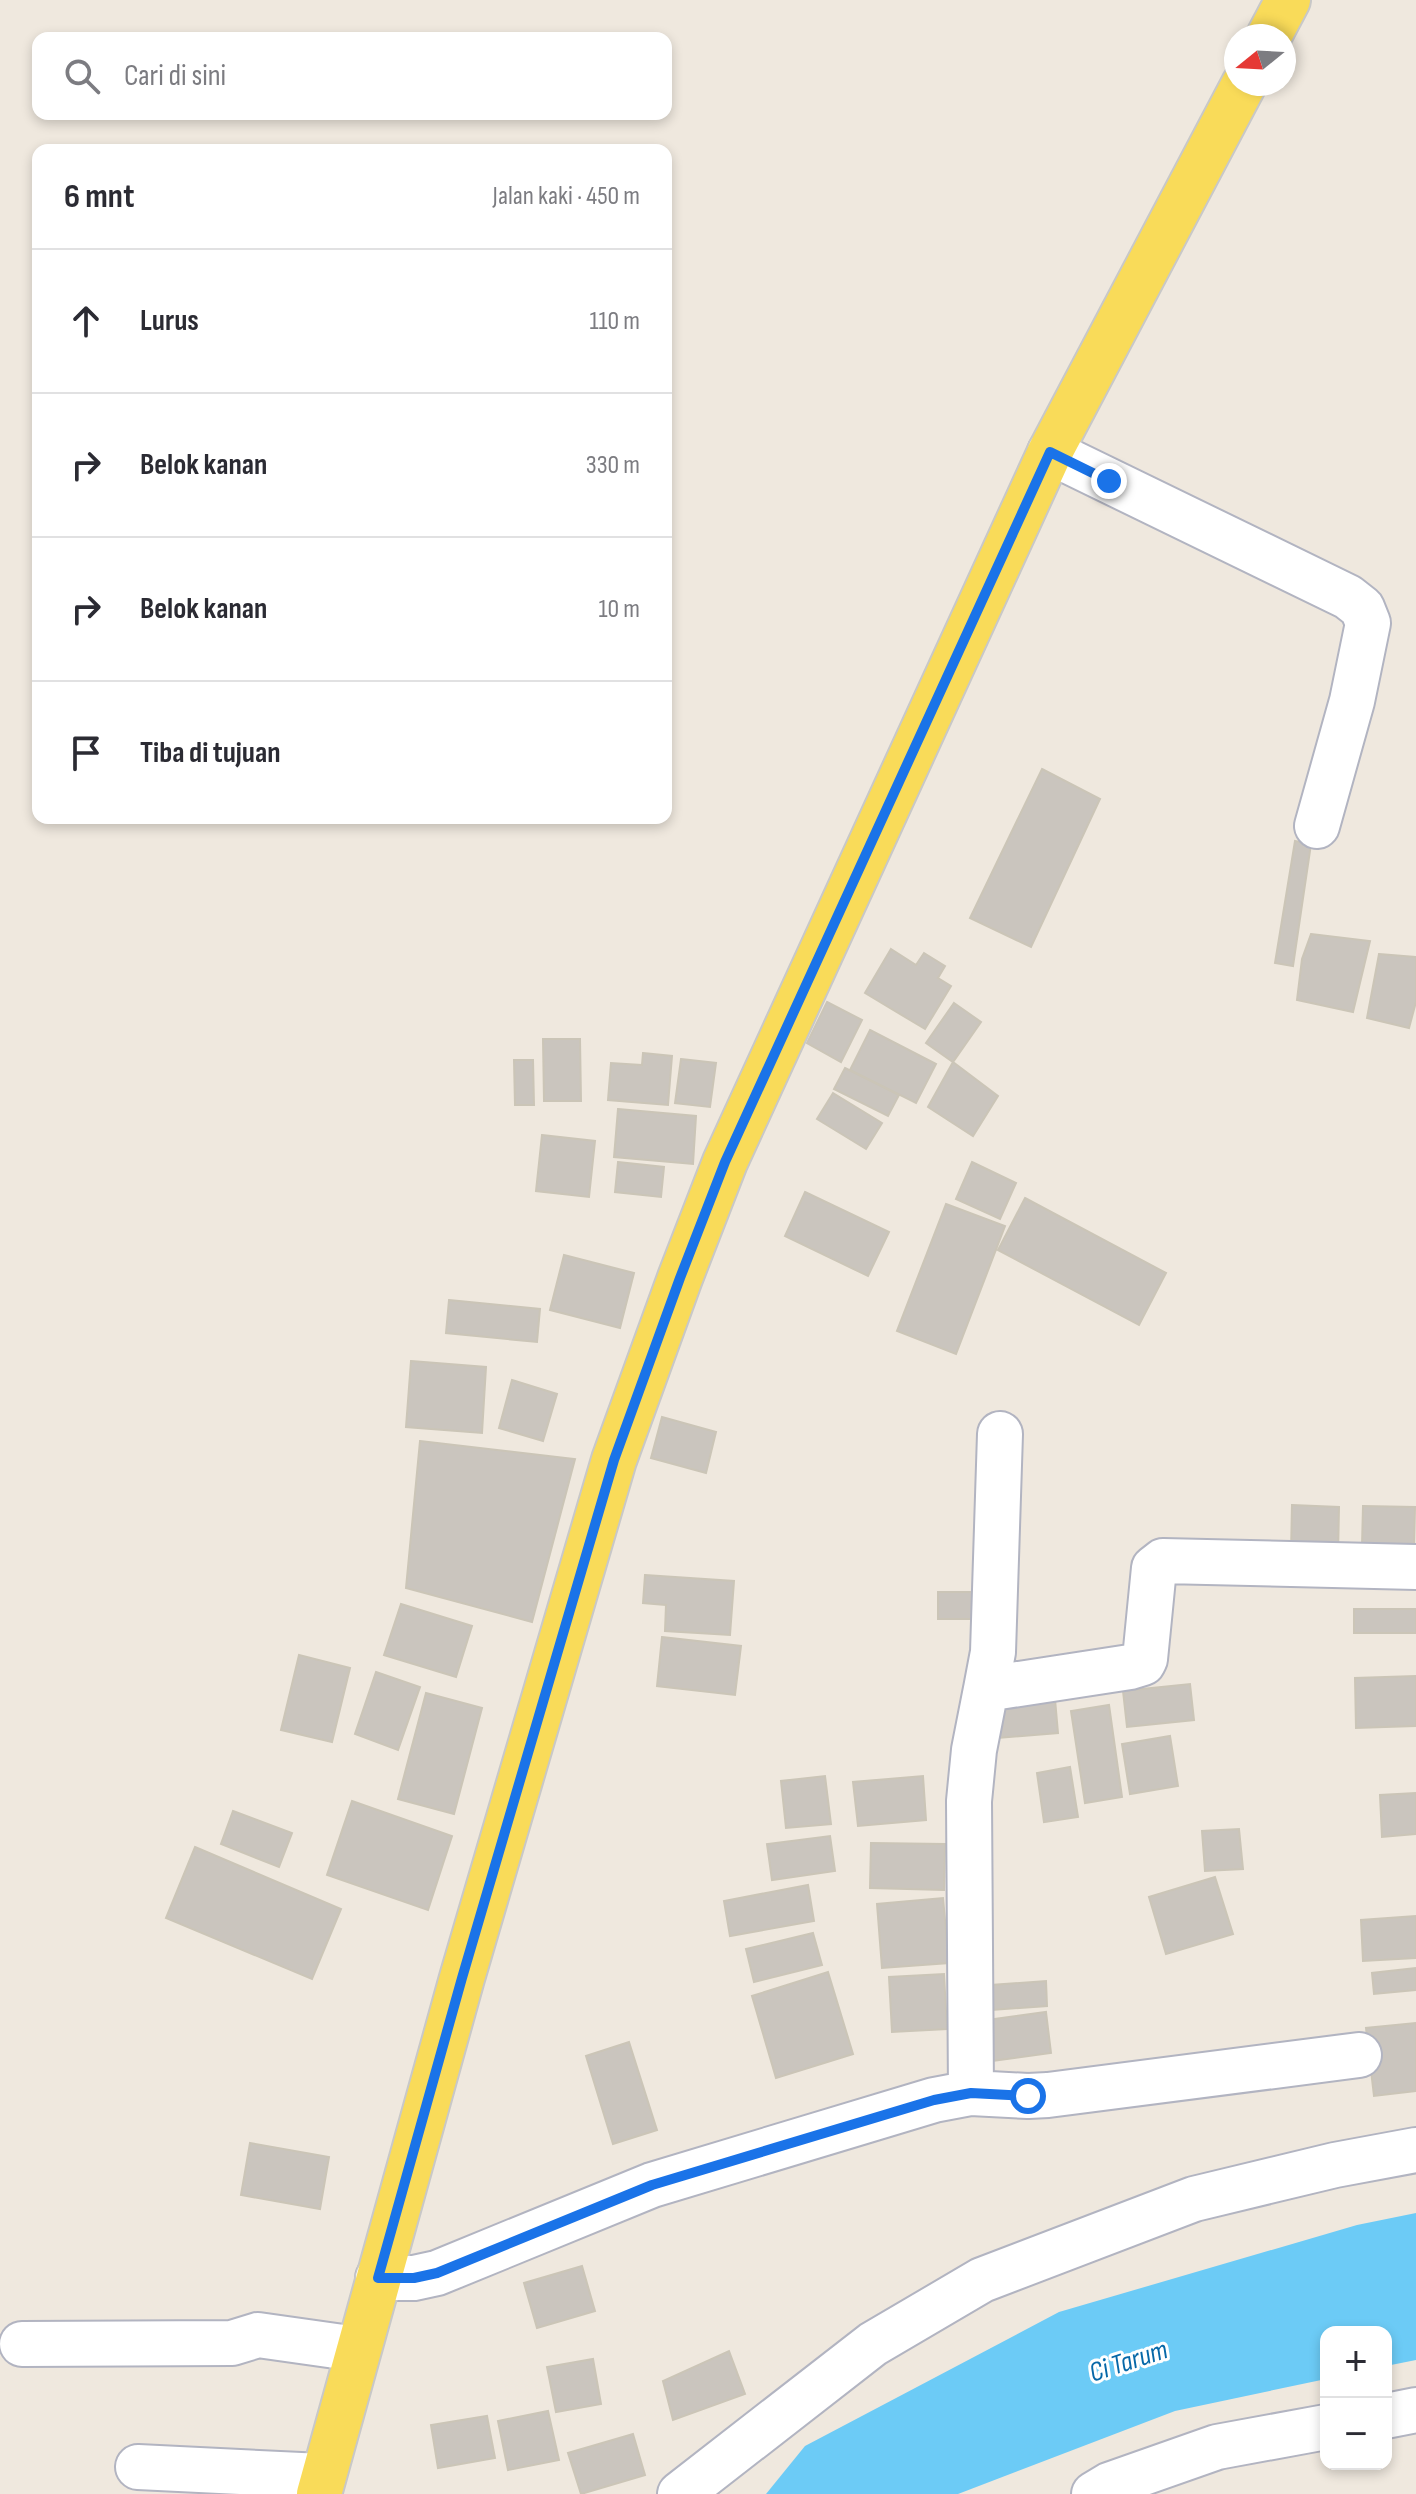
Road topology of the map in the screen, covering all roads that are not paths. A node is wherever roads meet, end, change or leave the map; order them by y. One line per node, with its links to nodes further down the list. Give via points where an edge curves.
1 (1288, 0): 2 (main road)
2 (1275, 24)
3 (1238, 96): 4 (main road)
4 (1050, 452): 5 (street, via 1362,608 1368,623 1352,701); 12 (main road, via 725,1162 680,1278 609,1475)
5 (1317, 826)
6 (1000, 1434): 8 (street, via 993,1652)
7 (1416, 1567): 8 (street, via 1163,1561 1154,1568 1143,1663)
8 (986, 1689): 10 (street, via 969,1801)
9 (1359, 2055): 10 (street, via 1048,2095)
10 (971, 2093): 12 (street, via 652,2185 437,2273)
11 (1416, 2150): 20 (street, via 1194,2199 982,2280 873,2344)
12 (378, 2278): 14 (main road)
13 (22, 2344): 14 (street, via 232,2343 258,2335)
14 (357, 2349): 19 (main road)
15 (1416, 2410): 16 (street)
16 (1392, 2415)
17 (1320, 2428): 21 (street, via 1217,2447)
18 (138, 2467): 19 (street)
19 (321, 2485)
20 (680, 2494)
21 (1094, 2494)

